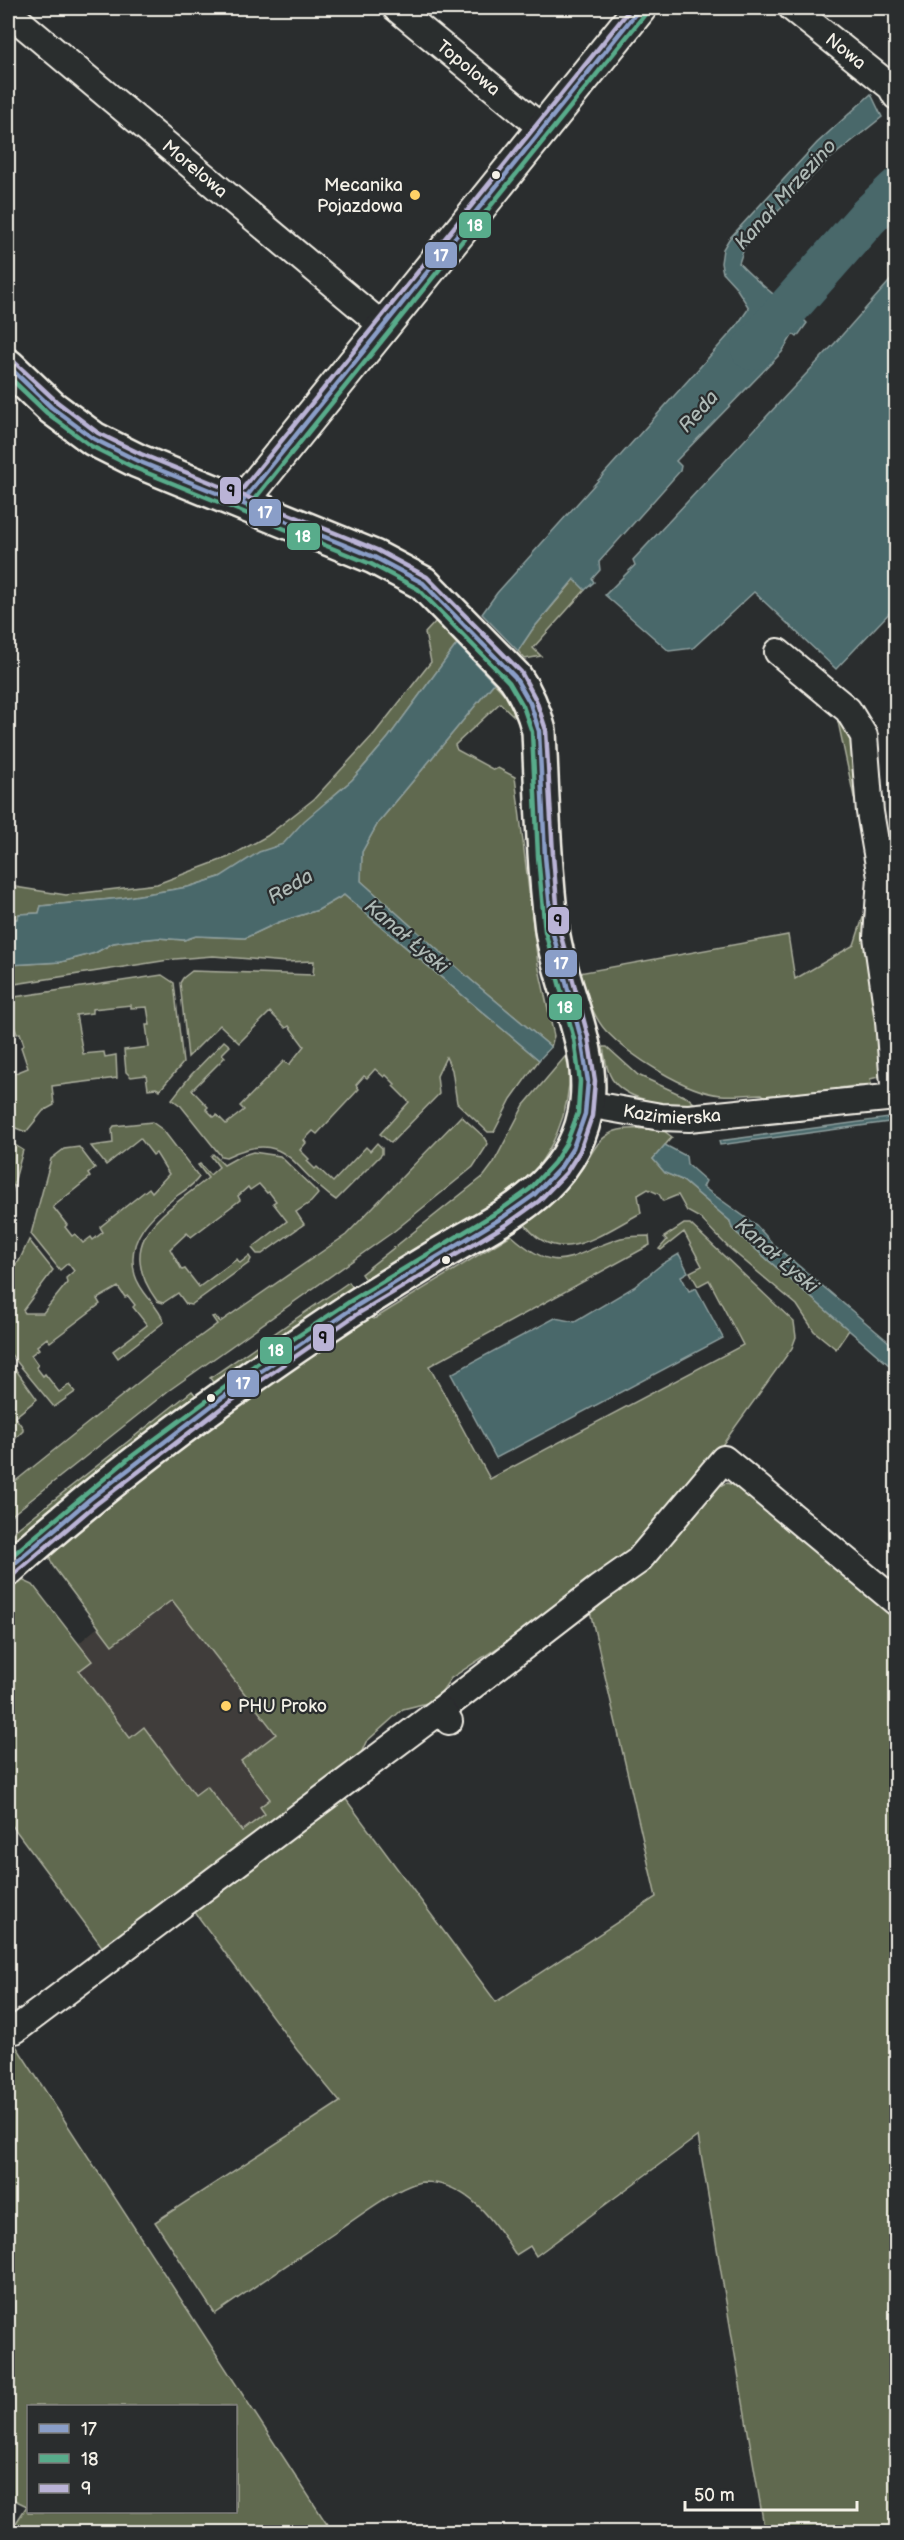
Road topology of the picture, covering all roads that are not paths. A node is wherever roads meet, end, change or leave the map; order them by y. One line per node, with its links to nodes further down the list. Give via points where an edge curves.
1 (396, 8): 6 (street, Topolowa)
2 (640, 8): 6 (street)
3 (792, 8): 5 (street, Nowa, via 891,87)
4 (8, 12): 7 (street, Morelowa)
5 (897, 96)
6 (542, 128): 7 (street)
7 (383, 326): 9 (street)
8 (8, 366): 9 (main road, via 94,439 138,461)
9 (242, 502): 12 (main road, via 374,557 423,583 515,677 528,699 539,731 552,931 589,1077)
10 (778, 652): 11 (street, via 848,710 864,736 870,812 881,877 877,937)
11 (896, 1097): 12 (street, Kazimierska, via 688,1118)
12 (587, 1104): 13 (main road, via 573,1150 559,1171 519,1207 378,1292 285,1354 121,1475)
13 (8, 1569)
14 (897, 1602): 15 (street, via 724,1459 638,1561 445,1715)
15 (15, 2030)

